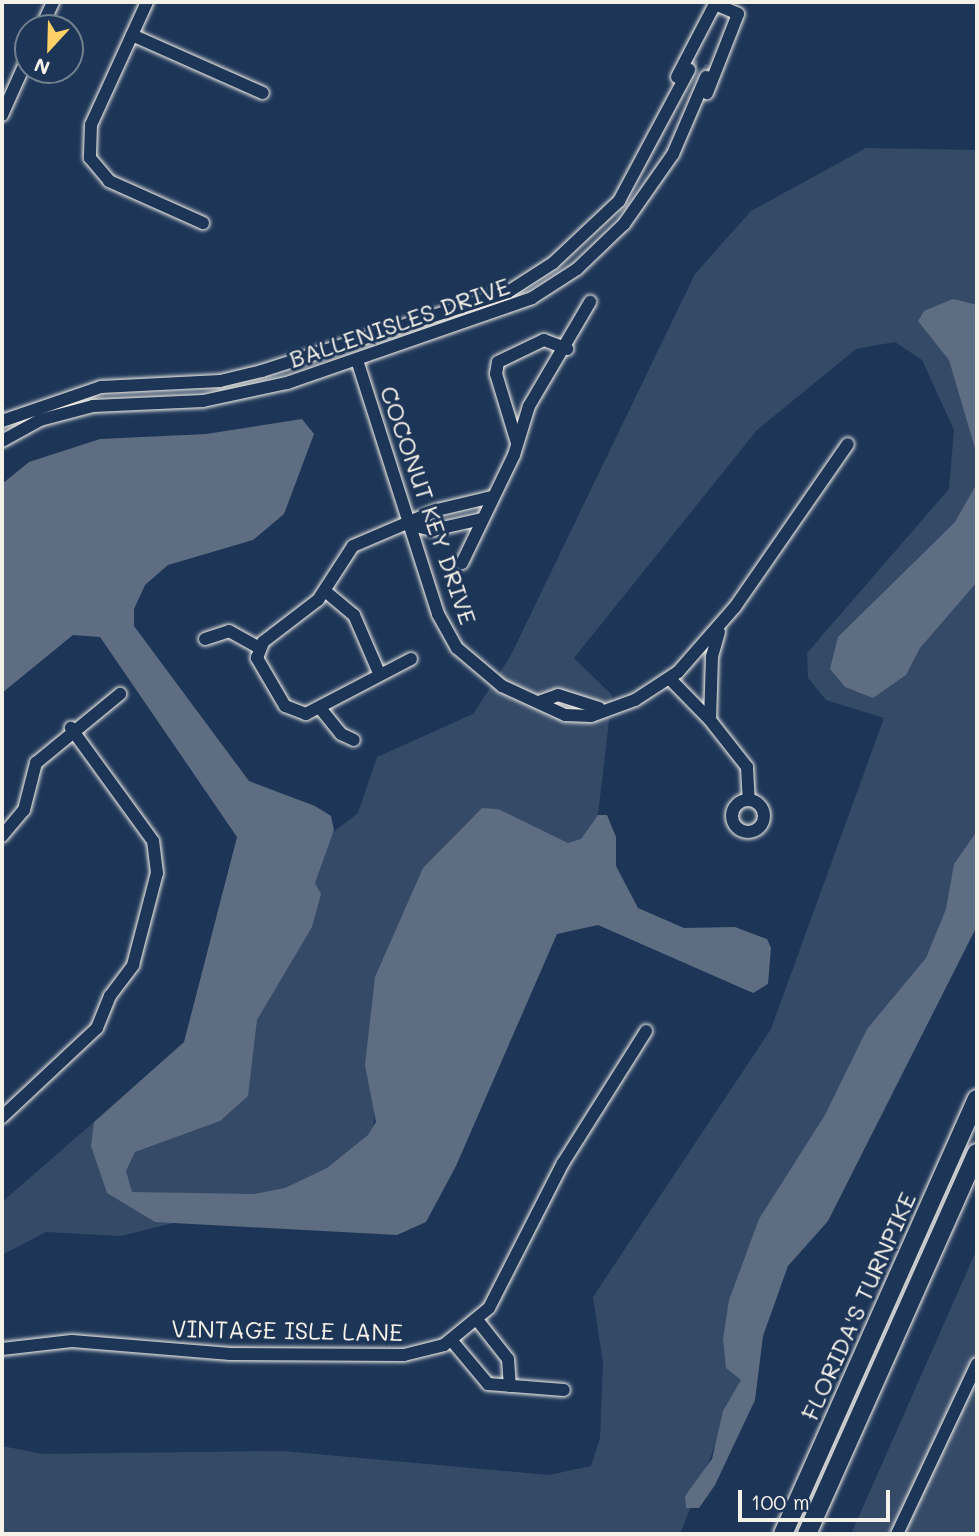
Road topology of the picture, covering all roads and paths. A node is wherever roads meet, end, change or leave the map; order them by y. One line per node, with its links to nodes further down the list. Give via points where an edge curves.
1 (147, 2): 4 (street)
2 (715, 3): 3 (street); 5 (street); 14 (street)
3 (740, 8): 6 (street); 15 (street, via 703,103)
4 (132, 35): 10 (street); 16 (street, via 91,125 90,158 109,181)
5 (695, 54)
6 (712, 62)
7 (689, 70): 11 (street, BALLENISLES DRIVE)
8 (705, 77): 12 (street, BALLENISLES DRIVE)
9 (16, 84): 13 (street)
10 (263, 93)
11 (677, 98): 12 (street); 14 (street, BALLENISLES DRIVE)
12 (694, 105): 15 (street, BALLENISLES DRIVE)
13 (2, 115)
14 (650, 149): 20 (street, BALLENISLES DRIVE, via 619,201 590,232 508,292 462,311 231,378 101,387)
15 (673, 154): 19 (street, BALLENISLES DRIVE, via 624,225 577,269 486,317)
16 (203, 223)
17 (590, 302): 18 (street)
18 (567, 349): 22 (street, via 530,406); 22 (street, via 544,340 498,362 496,374)
19 (357, 360): 21 (street, BALLENISLES DRIVE, via 246,393 57,414); 26 (street, COCONUT KEY DRIVE)
20 (2, 421)
21 (2, 441)
22 (518, 444): 24 (street)
23 (848, 444): 29 (street, COCONUT KEY DRIVE)
24 (492, 497): 25 (street); 26 (street, via 437,510)
25 (482, 519): 26 (street, via 433,530); 27 (street)
26 (411, 525): 28 (street, via 353,545); 36 (street, COCONUT KEY DRIVE, via 438,614 457,648 485,676)
27 (462, 563)
28 (325, 591): 31 (street); 33 (street, via 354,615)
29 (723, 622): 34 (street, COCONUT KEY DRIVE); 39 (street, via 712,657)
30 (205, 639): 31 (street, via 229,631)
31 (260, 648): 37 (street, via 258,665 285,706 298,713)
32 (411, 659): 33 (street)
33 (379, 673): 37 (street)
34 (670, 679): 38 (street, COCONUT KEY DRIVE, via 635,700); 39 (street)
35 (120, 694): 40 (street)
36 (539, 702): 38 (street, COCONUT KEY DRIVE, via 558,695); 38 (street, COCONUT KEY DRIVE, via 565,715 590,716)
37 (320, 708): 41 (street, via 341,734)
38 (598, 708)
39 (710, 720): 42 (street, via 747,767)
40 (71, 728): 43 (street, via 31,769 24,810); 46 (street, via 153,841 157,873 133,965 110,996 97,1028)
41 (354, 740)
42 (748, 800)
43 (2, 836)
44 (646, 1031): 48 (street, VINTAGE ISLE LANE, via 563,1163)
45 (977, 1099): 54 (highway, FLORIDA'S TURNPIKE)
46 (2, 1116)
47 (977, 1153): 55 (highway, FLORIDA'S TURNPIKE)
48 (478, 1321): 49 (street, VINTAGE ISLE LANE); 52 (street, via 508,1359)
49 (453, 1341): 50 (street, VINTAGE ISLE LANE, via 404,1355 230,1354 72,1341); 52 (street, via 488,1384)
50 (2, 1349)
51 (977, 1364): 56 (street)
52 (510, 1386): 53 (street)
53 (564, 1390)
54 (783, 1534)
55 (807, 1534)
56 (897, 1534)

